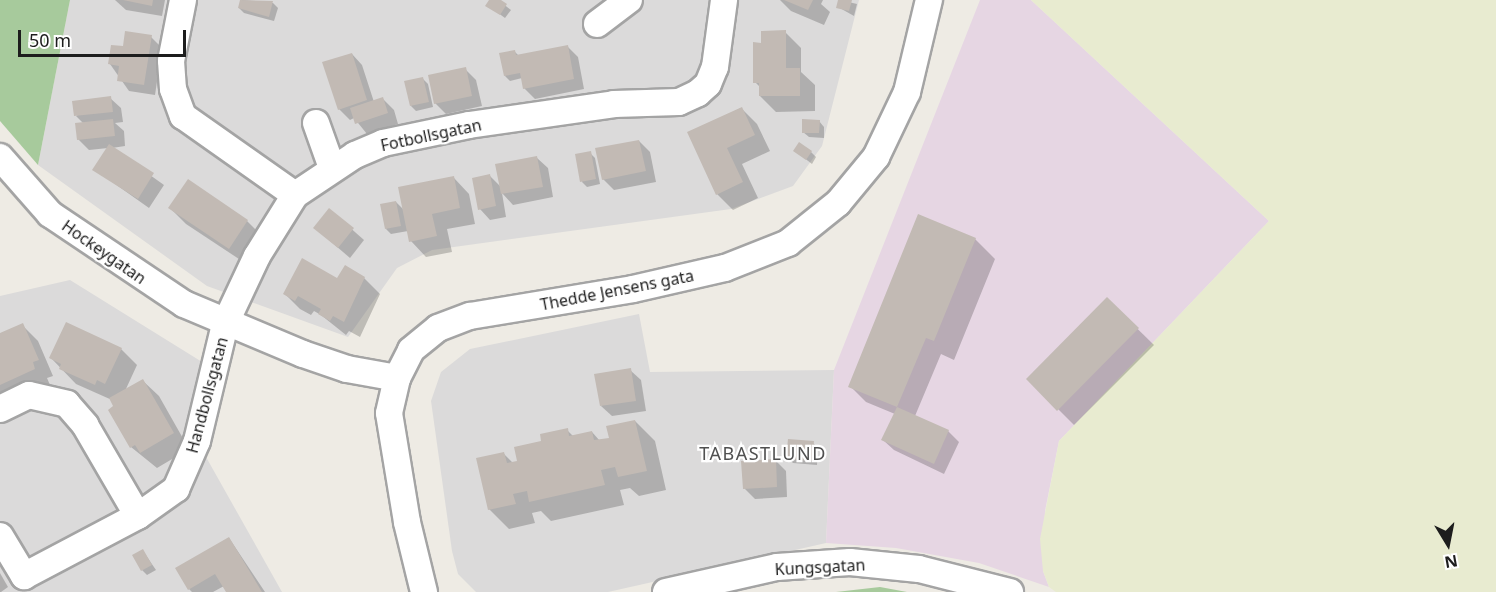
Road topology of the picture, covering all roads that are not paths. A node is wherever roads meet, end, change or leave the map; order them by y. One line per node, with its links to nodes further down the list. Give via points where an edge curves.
1 (183, 0): 9 (street, via 171,61 173,89 183,116)
2 (629, 0): 5 (street)
3 (724, 0): 8 (street, Fotbollsgatan, via 715,67 708,84 679,102 614,104 469,125 383,143)
4 (929, 0): 11 (street, Thedde Jensens gata, via 907,92 876,157 838,203 788,243 725,268 633,290 470,316 438,328 411,350)
5 (597, 24)
6 (316, 123): 8 (street)
7 (0, 157): 10 (street, Hockeygatan, via 50,214 154,287)
8 (332, 168): 9 (street, Fotbollsgatan)
9 (295, 195): 10 (street, Handbollsgatan, via 257,256)
10 (225, 324): 11 (street, Handbollsgatan, via 347,369); 13 (street, Handbollsgatan, via 188,466 176,489)
11 (397, 378): 15 (street, Thedde Jensens gata, via 389,413 392,437)
12 (0, 409): 13 (street, via 28,395 67,404 85,425)
13 (138, 516): 14 (street, Handbollsgatan, via 24,576)
14 (0, 536)
15 (424, 592)
16 (666, 592): 17 (street, Kungsgatan, via 777,567 850,562 919,569)
17 (1010, 592)

